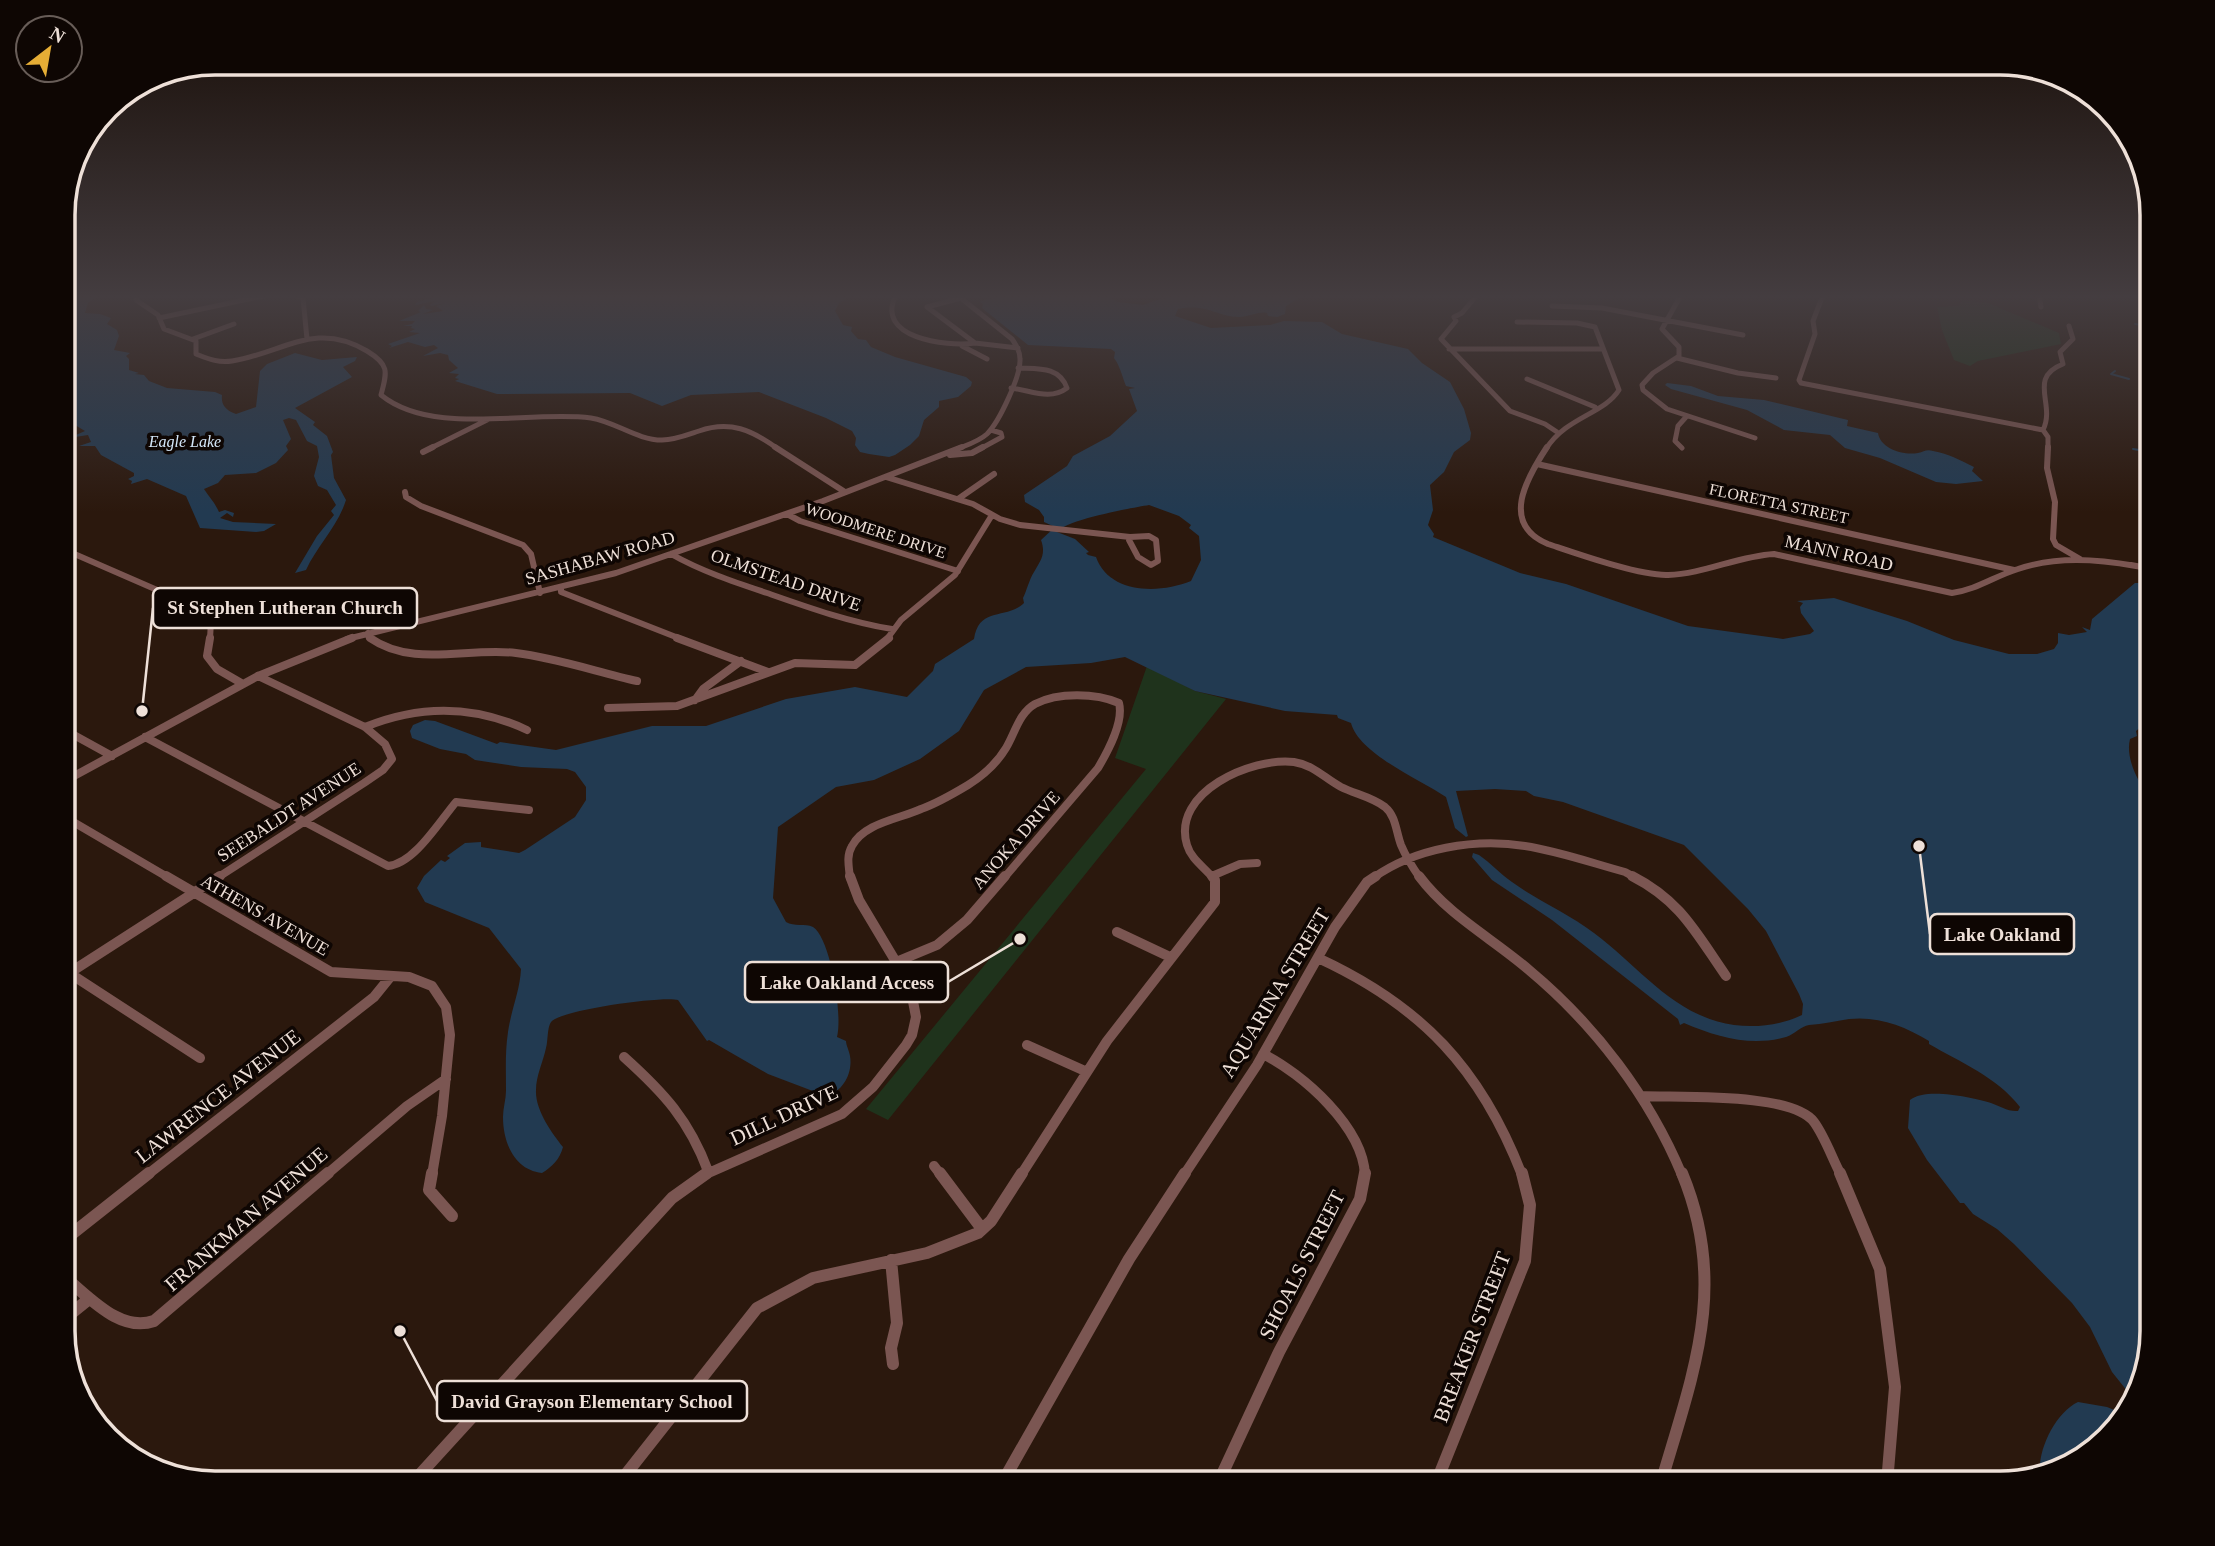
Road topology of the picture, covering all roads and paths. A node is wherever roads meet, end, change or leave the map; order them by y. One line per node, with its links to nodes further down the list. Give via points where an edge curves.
1 (386, 367): 14 (street, via 381,395 390,404 428,415)
2 (1471, 367): 17 (street, via 1510,411)
3 (1610, 367): 12 (street, via 1619,393)
4 (1662, 367): 13 (street, via 1642,385 1655,401)
5 (1714, 367): 9 (street)
6 (1803, 367): 16 (street, via 1798,380 1805,385)
7 (2056, 367): 16 (street, via 2046,378)
8 (1018, 368): 11 (street); 11 (street, via 1055,372 1068,388 1050,396)
9 (1776, 378)
10 (1527, 379): 12 (street)
11 (1011, 388): 15 (street)
12 (1595, 407): 17 (street)
13 (1686, 417): 18 (street); 19 (street, via 1678,426 1675,441)
14 (491, 418): 20 (street); 26 (street, via 589,418 658,440 717,425 739,427)
15 (992, 430): 21 (street, SASHABAW ROAD); 21 (street, via 1002,438 971,453)
16 (2043, 430): 31 (street, via 2048,437 2046,468 2055,502 2053,539)
17 (1557, 432): 22 (street)
18 (1755, 438)
19 (1682, 448)
20 (423, 452)
21 (947, 454): 24 (street, SASHABAW ROAD)
22 (1537, 464): 37 (street, FLORETTA STREET); 37 (street, MANN ROAD, via 1521,498 1519,518 1534,538 1658,574 1774,554 1952,593 1982,588)
23 (995, 474): 27 (street)
24 (886, 477): 26 (street, SASHABAW ROAD); 27 (street)
25 (405, 492): 40 (street, via 421,506 523,545 531,554)
26 (845, 492): 28 (street, SASHABAW ROAD)
27 (958, 499): 29 (street)
28 (787, 514): 32 (street, SASHABAW ROAD); 38 (street, WOODMERE DRIVE)
29 (992, 515): 30 (street, via 1020,526); 38 (street)
30 (1130, 537): 30 (street, via 1138,557 1156,564 1156,540)
31 (2066, 551): 34 (street); 35 (street, MANN ROAD)
32 (671, 554): 39 (street, SASHABAW ROAD); 41 (street, OLMSTEAD DRIVE, via 809,606)
33 (76, 555): 47 (street, via 203,610 214,627 207,656 217,669)
34 (2080, 559): 35 (street, MANN ROAD); 37 (street, MANN ROAD)
35 (2136, 566): 36 (street, MANN ROAD)
36 (2140, 567)
37 (2014, 570)
38 (958, 571): 41 (street)
39 (561, 588): 40 (street, SASHABAW ROAD); 43 (street, via 579,601)
40 (540, 593): 42 (street, SASHABAW ROAD)
41 (892, 629): 44 (street, via 887,639 855,665 795,663)
42 (368, 633): 45 (street, SASHABAW ROAD); 46 (street, via 378,643 415,655 479,650 517,653)
43 (741, 661): 44 (street); 48 (street)
44 (768, 672): 48 (street)
45 (258, 676): 47 (street, SASHABAW ROAD); 51 (street)
46 (637, 681)
47 (243, 684): 54 (street, SASHABAW ROAD)
48 (695, 700): 50 (street, via 662,709)
49 (1119, 703): 67 (street, ANOKA DRIVE, via 1121,711 1098,768 967,920 937,945); 67 (street, DILL DRIVE, via 1094,696 1036,703 1023,715 1002,755 988,770 943,799 880,825 855,842 848,856 849,875)
50 (608, 708)
51 (365, 727): 52 (street, via 419,712 450,710 497,717); 58 (street, SEEBALDT AVENUE, via 389,750 389,764)
52 (527, 730)
53 (76, 736): 55 (street)
54 (145, 737): 55 (street, SASHABAW ROAD); 58 (street)
55 (112, 756): 56 (street, SASHABAW ROAD)
56 (76, 775)
57 (529, 810): 58 (street, via 456,802 409,858 388,866)
58 (303, 822): 63 (street, SEEBALDT AVENUE)
59 (76, 824): 63 (street, ATHENS AVENUE)
60 (1408, 858): 62 (street, via 1387,808 1339,787 1308,766 1281,761 1236,770 1199,799 1185,827 1185,840 1193,858); 66 (street, AQUARINA STREET, via 1367,882); 70 (street, AQUARINA STREET, via 1458,846 1526,846 1625,872 1678,907); 78 (street, via 1445,905 1540,978 1610,1052)
61 (1257, 863): 62 (street, via 1240,864)
62 (1212, 876): 65 (street, via 1217,888 1215,902)
63 (193, 892): 68 (street, SEEBALDT AVENUE); 69 (street, ATHENS AVENUE, via 331,972)
64 (1117, 932): 65 (street)
65 (1170, 957): 76 (street)
66 (1318, 958): 73 (street, AQUARINA STREET); 93 (street, BREAKER STREET, via 1387,995 1465,1069 1509,1135 1528,1195 1525,1261)
67 (894, 963): 80 (street, DILL DRIVE, via 908,984 917,1026 869,1089 840,1114)
68 (76, 966)
69 (391, 976): 77 (street, ATHENS AVENUE, via 421,979 440,994 450,1035); 83 (street, LAWRENCE AVENUE, via 374,997)
70 (1726, 976)
71 (76, 980): 75 (street)
72 (1027, 1045): 76 (street)
73 (1263, 1055): 91 (street, AQUARINA STREET, via 1129,1259); 92 (street, SHOALS STREET, via 1301,1077 1333,1111 1357,1148 1366,1181)
74 (624, 1056): 80 (street, via 682,1114)
75 (200, 1058)
76 (1085, 1071): 82 (street, via 1007,1198)
77 (446, 1079): 81 (street, ATHENS AVENUE, via 429,1190); 86 (street, FRANKMAN AVENUE, via 407,1106 154,1321 131,1325)
78 (1641, 1096): 94 (street, via 1685,1179 1700,1226 1705,1271 1703,1328); 95 (street, via 1767,1101 1797,1109 1813,1121 1846,1185 1880,1269 1895,1387)
79 (934, 1166): 82 (street)
80 (708, 1171): 89 (street, DILL DRIVE, via 658,1212)
81 (452, 1216)
82 (982, 1229): 84 (street, via 961,1241)
83 (76, 1231)
84 (891, 1260): 88 (street, via 897,1323 891,1348); 90 (street, via 813,1278 757,1308)
85 (76, 1288): 86 (street)
86 (89, 1299): 87 (street)
87 (76, 1310)
88 (893, 1364)
89 (423, 1471)
90 (628, 1471)
91 (1009, 1471)
92 (1224, 1471)
93 (1441, 1471)
94 (1664, 1471)
95 (1888, 1471)

